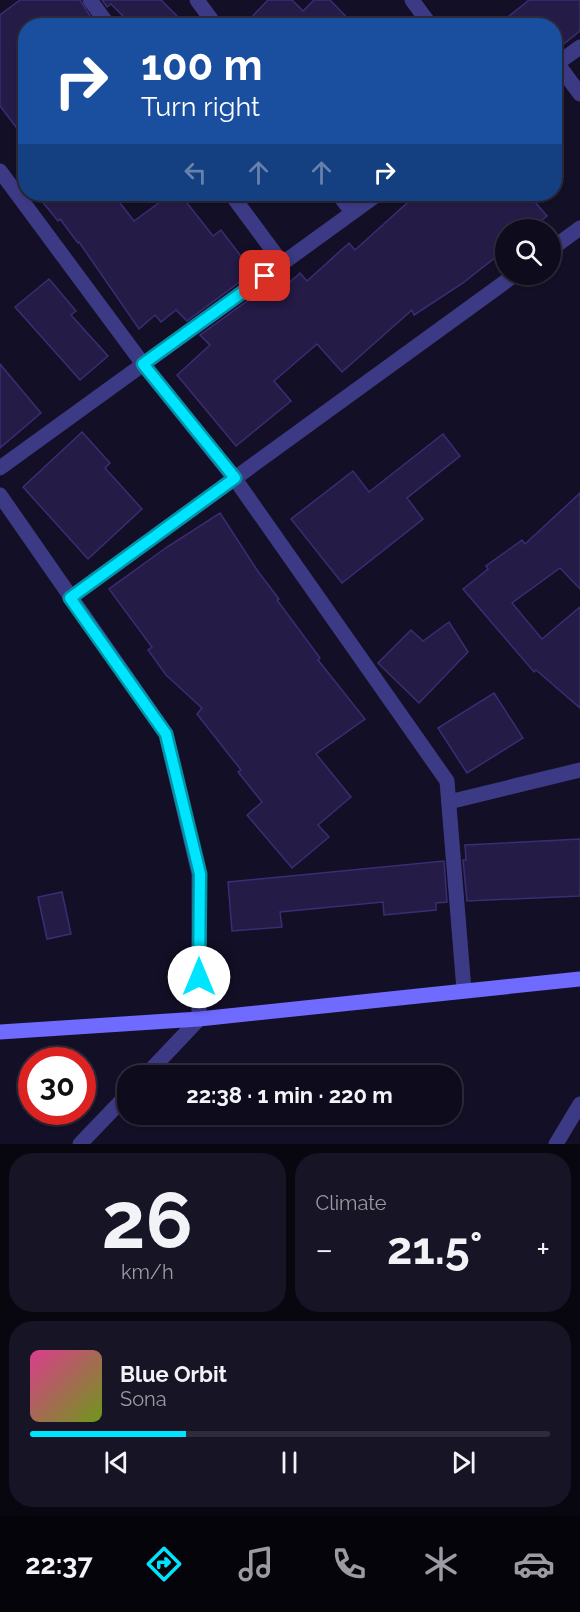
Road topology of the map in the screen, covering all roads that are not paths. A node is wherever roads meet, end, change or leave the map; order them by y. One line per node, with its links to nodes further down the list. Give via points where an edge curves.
1 (90, 0): 4 (street)
2 (197, 0): 5 (street)
3 (412, 0): 6 (street)
4 (103, 18)
5 (210, 18)
6 (425, 18)
7 (580, 46): 8 (street)
8 (562, 60)
9 (562, 72): 10 (street)
10 (580, 94)
11 (0, 171): 12 (street)
12 (18, 188)
13 (28, 201): 22 (street)
14 (236, 201): 20 (street)
15 (343, 201): 17 (street)
16 (368, 201): 17 (street)
17 (352, 212): 20 (street)
18 (580, 228): 19 (street)
19 (561, 242)
20 (282, 263): 22 (street)
21 (501, 285): 24 (street)
22 (143, 364): 23 (street); 24 (street)
23 (0, 468)
24 (235, 478): 26 (street); 28 (street, via 447,781)
25 (0, 495): 26 (street)
26 (70, 598): 31 (street, via 166,734 200,874)
27 (580, 770): 28 (street)
28 (449, 802): 30 (street)
29 (580, 979): 30 (main road)
30 (464, 990): 31 (main road)
31 (199, 1019): 32 (main road); 33 (street)
32 (0, 1032)
33 (155, 1065)
34 (580, 1104): 37 (street)
35 (117, 1105): 36 (street)
36 (80, 1144)
37 (556, 1144)

